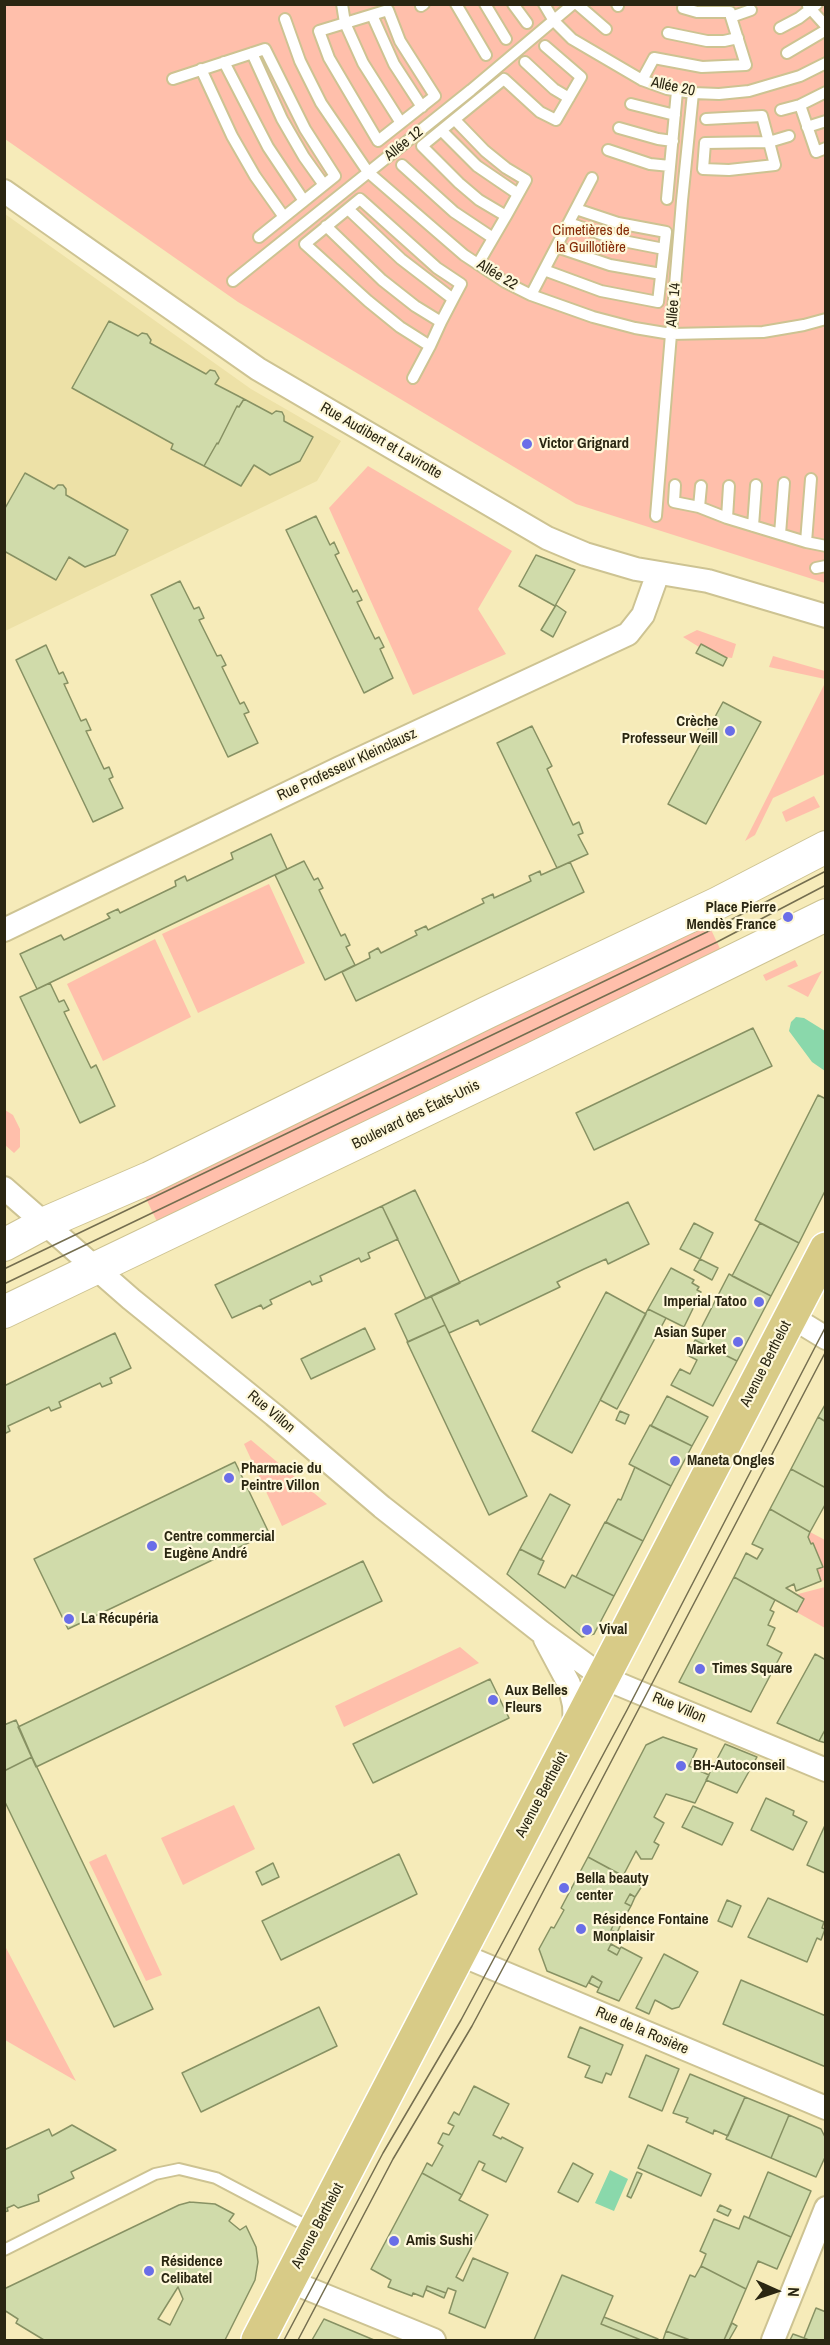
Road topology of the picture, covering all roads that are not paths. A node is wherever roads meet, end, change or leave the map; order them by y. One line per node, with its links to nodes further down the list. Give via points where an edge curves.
1 (342, 4): 14 (lane)
2 (456, 4): 25 (lane)
3 (485, 4): 21 (lane)
4 (513, 4): 15 (lane)
5 (544, 4): 13 (lane, Allée 20)
6 (575, 4): 13 (lane, Allée 12); 18 (lane, Allée 12)
7 (812, 6): 16 (lane); 17 (lane)
8 (682, 8): 11 (lane, via 730,12)
9 (750, 10): 11 (lane)
10 (372, 15): 14 (lane); 38 (lane, via 394,64); 38 (lane, via 388,10 400,41 435,96)
11 (731, 17): 20 (lane)
12 (285, 19): 55 (lane, Allée 22, via 321,103)
13 (554, 21): 31 (lane, Allée 20, via 572,39); 55 (lane, Allée 12)
14 (345, 23): 44 (lane, via 367,71); 44 (lane, via 319,31 348,92 378,141)
15 (527, 23)
16 (780, 28)
17 (825, 28): 24 (lane)
18 (606, 29)
19 (668, 33): 20 (lane, via 707,41)
20 (738, 38): 31 (lane, via 746,65 709,68 654,58)
21 (506, 39)
22 (545, 46): 35 (lane, via 581,77)
23 (252, 53): 26 (lane); 57 (lane, via 282,119); 57 (lane, via 265,49 305,129 335,176)
24 (787, 53)
25 (486, 55)
26 (225, 62): 29 (lane); 61 (lane, via 263,138)
27 (525, 62): 35 (lane)
28 (825, 63): 34 (lane, Allée 20, via 800,76 749,91)
29 (201, 69): 30 (lane); 65 (lane, via 238,146)
30 (172, 79)
31 (642, 80): 32 (lane, Allée 20)
32 (677, 91): 34 (lane, Allée 20); 40 (lane)
33 (825, 92): 37 (lane)
34 (693, 93): 80 (lane, Allée 14)
35 (569, 98): 42 (lane, via 556,120 540,112 504,79)
36 (631, 104): 40 (lane)
37 (800, 105): 39 (lane); 45 (lane)
38 (422, 107): 44 (lane)
39 (781, 111)
40 (675, 115): 49 (lane)
41 (706, 119): 50 (lane, via 762,116)
42 (455, 120): 47 (lane); 59 (lane, via 485,151 526,180)
43 (825, 121): 45 (lane)
44 (401, 123)
45 (807, 127): 51 (lane, via 816,152)
46 (620, 128): 49 (lane)
47 (442, 131): 59 (lane, via 477,166); 64 (lane, via 422,146 465,189)
48 (789, 136): 50 (lane)
49 (673, 141): 54 (lane)
50 (769, 142): 50 (lane, via 775,165 703,169 705,143)
51 (825, 148)
52 (608, 150): 54 (lane, via 650,164)
53 (402, 165): 69 (lane, via 454,212)
54 (670, 166): 60 (lane)
55 (368, 172): 72 (lane, Allée 22); 75 (lane, Allée 12)
56 (592, 178): 63 (lane)
57 (324, 185): 61 (lane)
58 (4, 191): 96 (street, Rue Audibert et Lavirotte, via 258,369 526,526 585,554)
59 (518, 194): 64 (lane)
60 (667, 199)
61 (304, 201): 65 (lane)
62 (348, 209): 67 (lane); 77 (lane, via 401,259); 77 (lane, via 360,199 428,262 461,284)
63 (576, 209): 66 (lane); 71 (lane, via 618,223 666,232)
64 (506, 216): 69 (lane)
65 (284, 217): 68 (lane)
66 (569, 223): 70 (lane); 71 (lane, via 618,240)
67 (326, 226): 79 (lane, via 382,280); 81 (lane, via 305,244 368,301)
68 (259, 237)
69 (493, 238): 72 (lane)
70 (556, 247): 73 (lane); 74 (lane, via 610,265)
71 (664, 249): 74 (lane)
72 (478, 264): 76 (lane, Allée 22)
73 (544, 270): 74 (lane, via 600,291 658,302); 76 (lane)
74 (661, 274)
75 (233, 281)
76 (531, 295): 80 (lane, Allée 22, via 592,317)
77 (453, 299): 79 (lane)
78 (825, 319): 80 (lane, Allée 22, via 763,332)
79 (441, 322): 81 (lane)
80 (671, 334): 90 (lane, Allée 14)
81 (430, 346): 82 (lane)
82 (413, 378)
83 (811, 479): 94 (lane)
84 (784, 483): 93 (lane)
85 (675, 485): 89 (lane, via 674,502)
86 (756, 485): 92 (lane)
87 (701, 486): 89 (lane)
88 (729, 486): 91 (lane)
89 (699, 507): 91 (lane)
90 (656, 516)
91 (726, 518): 92 (lane)
92 (753, 526): 93 (lane)
93 (780, 534): 94 (lane)
94 (806, 542): 95 (lane)
95 (825, 546)
96 (658, 573): 97 (street, Rue Audibert et Lavirotte, via 708,581); 102 (street, Rue Professeur Kleinclausz, via 643,615 628,634)
97 (796, 609): 98 (street, Rue Audibert et Lavirotte); 99 (street, Rue Audibert et Lavirotte)
98 (825, 616)
99 (825, 627)
100 (825, 848): 104 (main road, via 149,1178)
101 (825, 915): 107 (main road, Boulevard des États-Unis)
102 (4, 930)
103 (4, 1188): 104 (street, Rue Villon)
104 (45, 1224): 105 (main road); 107 (street, Rue Villon)
105 (4, 1245)
106 (825, 1250): 109 (main road, Avenue Berthelot)
107 (99, 1269): 108 (main road, Boulevard des États-Unis); 111 (street, Rue Villon, via 382,1507)
108 (4, 1312)
109 (790, 1316): 110 (street); 112 (main road, Avenue Berthelot)
110 (825, 1338)
111 (541, 1632): 112 (street, Rue Villon); 113 (street, Rue Villon, via 569,1684)
112 (604, 1678): 113 (main road, Avenue Berthelot); 114 (street, Rue Villon)
113 (576, 1731): 115 (main road, Avenue Berthelot)
114 (825, 1770)
115 (459, 1954): 116 (street, Rue de la Rosière); 118 (main road, Avenue Berthelot)
116 (825, 2108)
117 (825, 2208): 123 (street)
118 (316, 2230): 119 (lane, via 216,2178 179,2169 155,2174); 120 (main road, Avenue Berthelot)
119 (4, 2250)
120 (289, 2281): 121 (main road, Avenue Berthelot); 122 (street)
121 (258, 2340)
122 (434, 2340)
123 (773, 2340)

